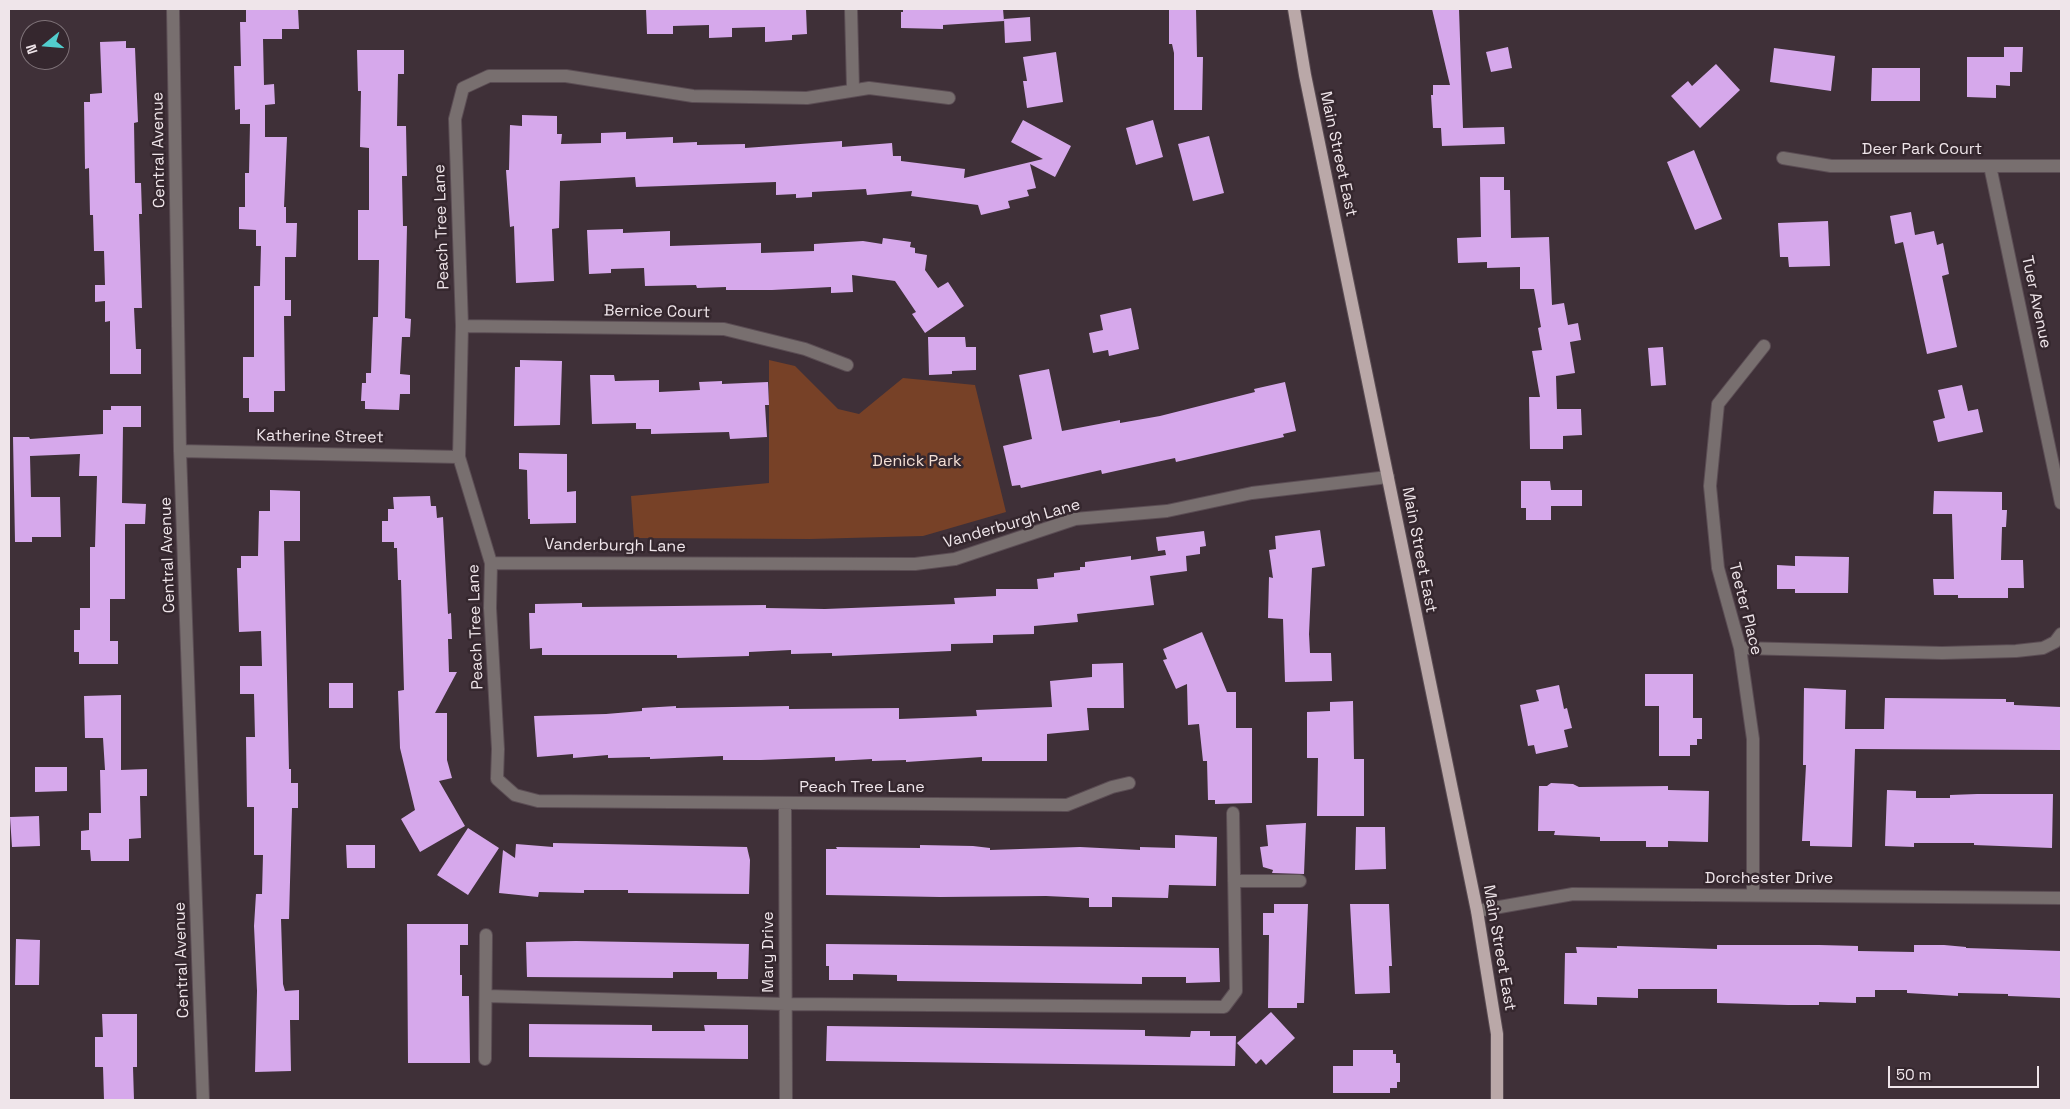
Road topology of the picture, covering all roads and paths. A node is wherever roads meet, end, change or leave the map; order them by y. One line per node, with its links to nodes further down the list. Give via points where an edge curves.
1 (172, 9): 12 (street, Central Avenue)
2 (851, 9): 4 (street)
3 (1294, 9): 14 (main road, Main Street East)
4 (853, 89): 5 (street, Peach Tree Lane); 9 (street, Peach Tree Lane, via 807,98 693,96 566,76 489,76 463,88 455,119)
5 (949, 98)
6 (1783, 158): 7 (street, Deer Park Court, via 1831,166)
7 (1990, 166): 8 (street, Deer Park Court); 15 (street, Tuer Avenue)
8 (2061, 166)
9 (462, 326): 11 (street, Bernice Court, via 724,329 805,349); 13 (street, Peach Tree Lane)
10 (1764, 346): 18 (street, Teeter Place, via 1718,404 1710,486 1718,568)
11 (847, 366)
12 (180, 451): 13 (street, Katherine Street); 31 (street, Central Avenue)
13 (458, 457): 16 (street, Peach Tree Lane)
14 (1388, 477): 16 (street, Vanderburgh Lane, via 1252,493 1167,511 1075,519 956,559 915,564); 26 (main road, Main Street East)
15 (2061, 504)
16 (491, 563): 20 (street, Peach Tree Lane, via 497,778 515,796 538,801)
17 (2061, 634): 18 (street, via 2055,642 2043,648 2016,651 1942,653)
18 (1740, 648): 24 (street, Teeter Place, via 1753,739)
19 (1129, 783): 20 (street, Peach Tree Lane, via 1067,805)
20 (785, 804): 29 (street, Mary Drive)
21 (1234, 813): 22 (street)
22 (1234, 881): 23 (street); 29 (street, via 1236,992 1224,1007)
23 (1300, 881)
24 (1753, 895): 25 (street, Dorchester Drive); 26 (street, Dorchester Drive, via 1573,894)
25 (2061, 898)
26 (1477, 911): 33 (main road, Main Street East, via 1497,1034)
27 (486, 935): 28 (street)
28 (486, 996): 29 (street); 30 (street)
29 (785, 1004): 32 (street, Mary Drive)
30 (485, 1059)
31 (203, 1100)
32 (786, 1100)
33 (1497, 1100)

